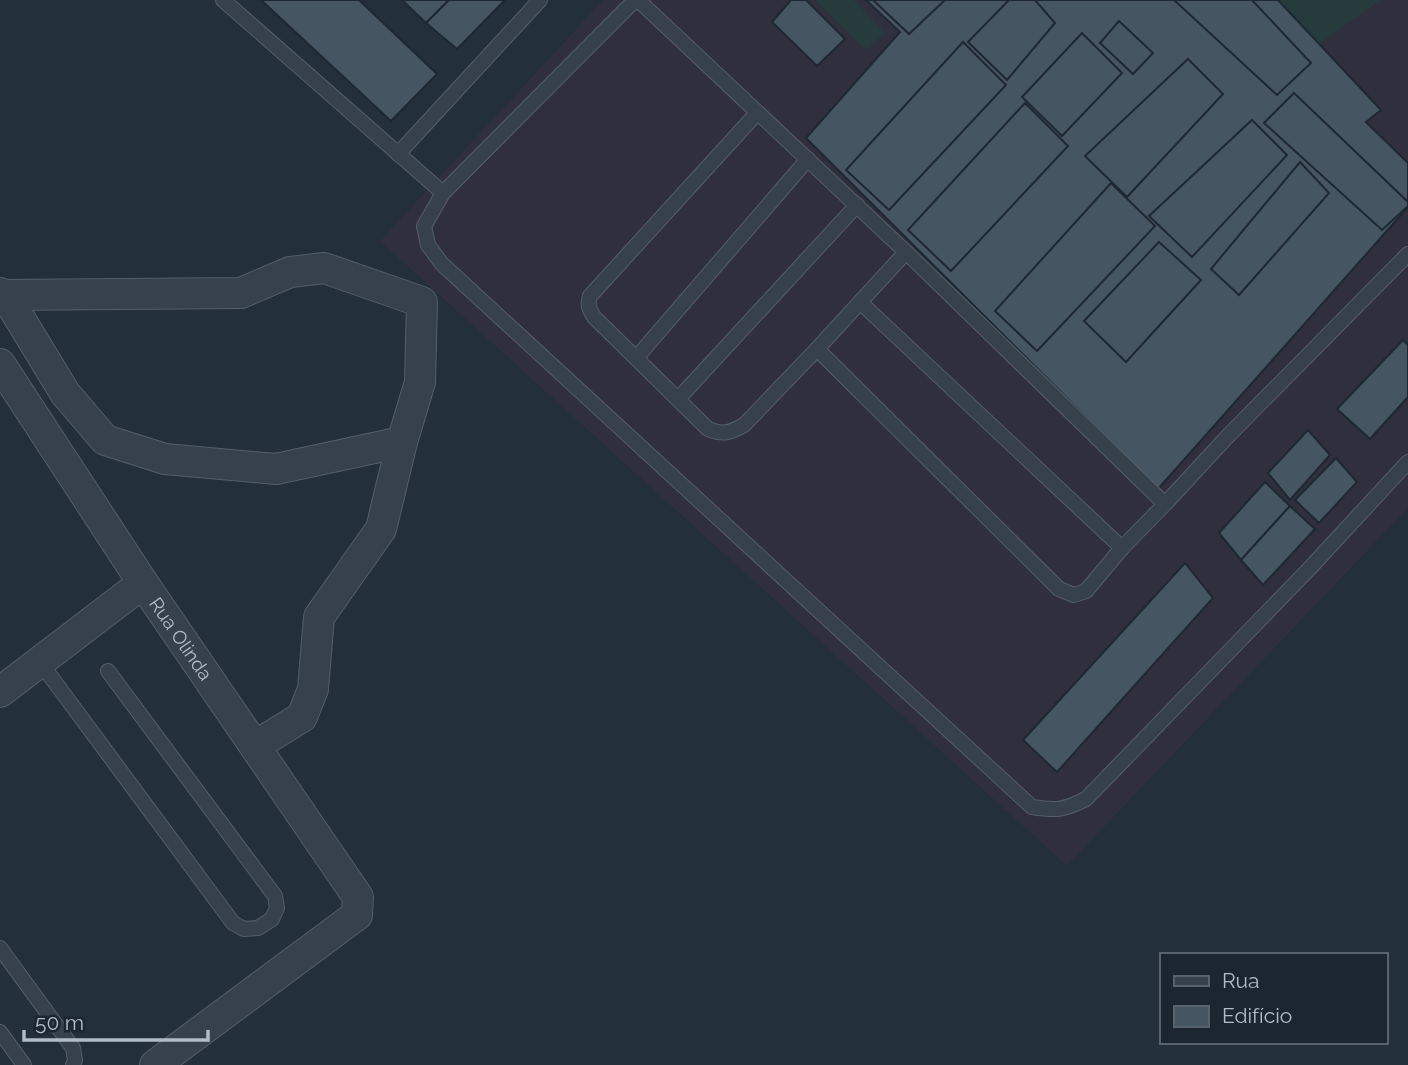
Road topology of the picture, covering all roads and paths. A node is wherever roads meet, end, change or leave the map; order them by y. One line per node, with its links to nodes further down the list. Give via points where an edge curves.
1 (223, 0): 5 (lane)
2 (540, 0): 5 (lane)
3 (637, 0): 4 (lane); 7 (lane)
4 (757, 113): 6 (lane); 14 (lane, via 590,296 589,310 594,317)
5 (398, 154): 7 (lane)
6 (808, 159): 8 (lane); 14 (lane)
7 (443, 193): 18 (lane, via 424,226 428,245 442,264 1032,807 1067,809 1086,799)
8 (858, 205): 9 (lane); 16 (lane)
9 (906, 252): 12 (lane); 19 (lane)
10 (1408, 254): 19 (lane)
11 (1, 294): 17 (street, via 65,393 105,440 165,459 276,469); 17 (street, via 241,293 290,272 324,268 422,302 420,382)
12 (860, 302): 13 (lane); 20 (lane)
13 (817, 349): 16 (lane, via 744,425 731,432 708,429); 20 (lane, via 1059,589 1074,595 1086,591)
14 (637, 357): 16 (lane)
15 (0, 363): 21 (street, Rua Olinda)
16 (678, 399)
17 (402, 442): 25 (street, via 381,529 319,617 313,688 302,718)
18 (1408, 463)
19 (1165, 504): 20 (lane)
20 (1122, 548)
21 (143, 583): 22 (street); 25 (street, Rua Olinda)
22 (40, 662): 23 (lane, via 233,923 244,929 258,928 272,919 277,908 275,896); 24 (street)
23 (108, 671)
24 (0, 692)
25 (255, 746): 30 (street, Rua Olinda, via 358,897 357,915)
26 (0, 948): 29 (lane, via 73,1048)
27 (0, 1032): 28 (lane)
28 (24, 1065)
29 (73, 1065)
30 (155, 1065)

